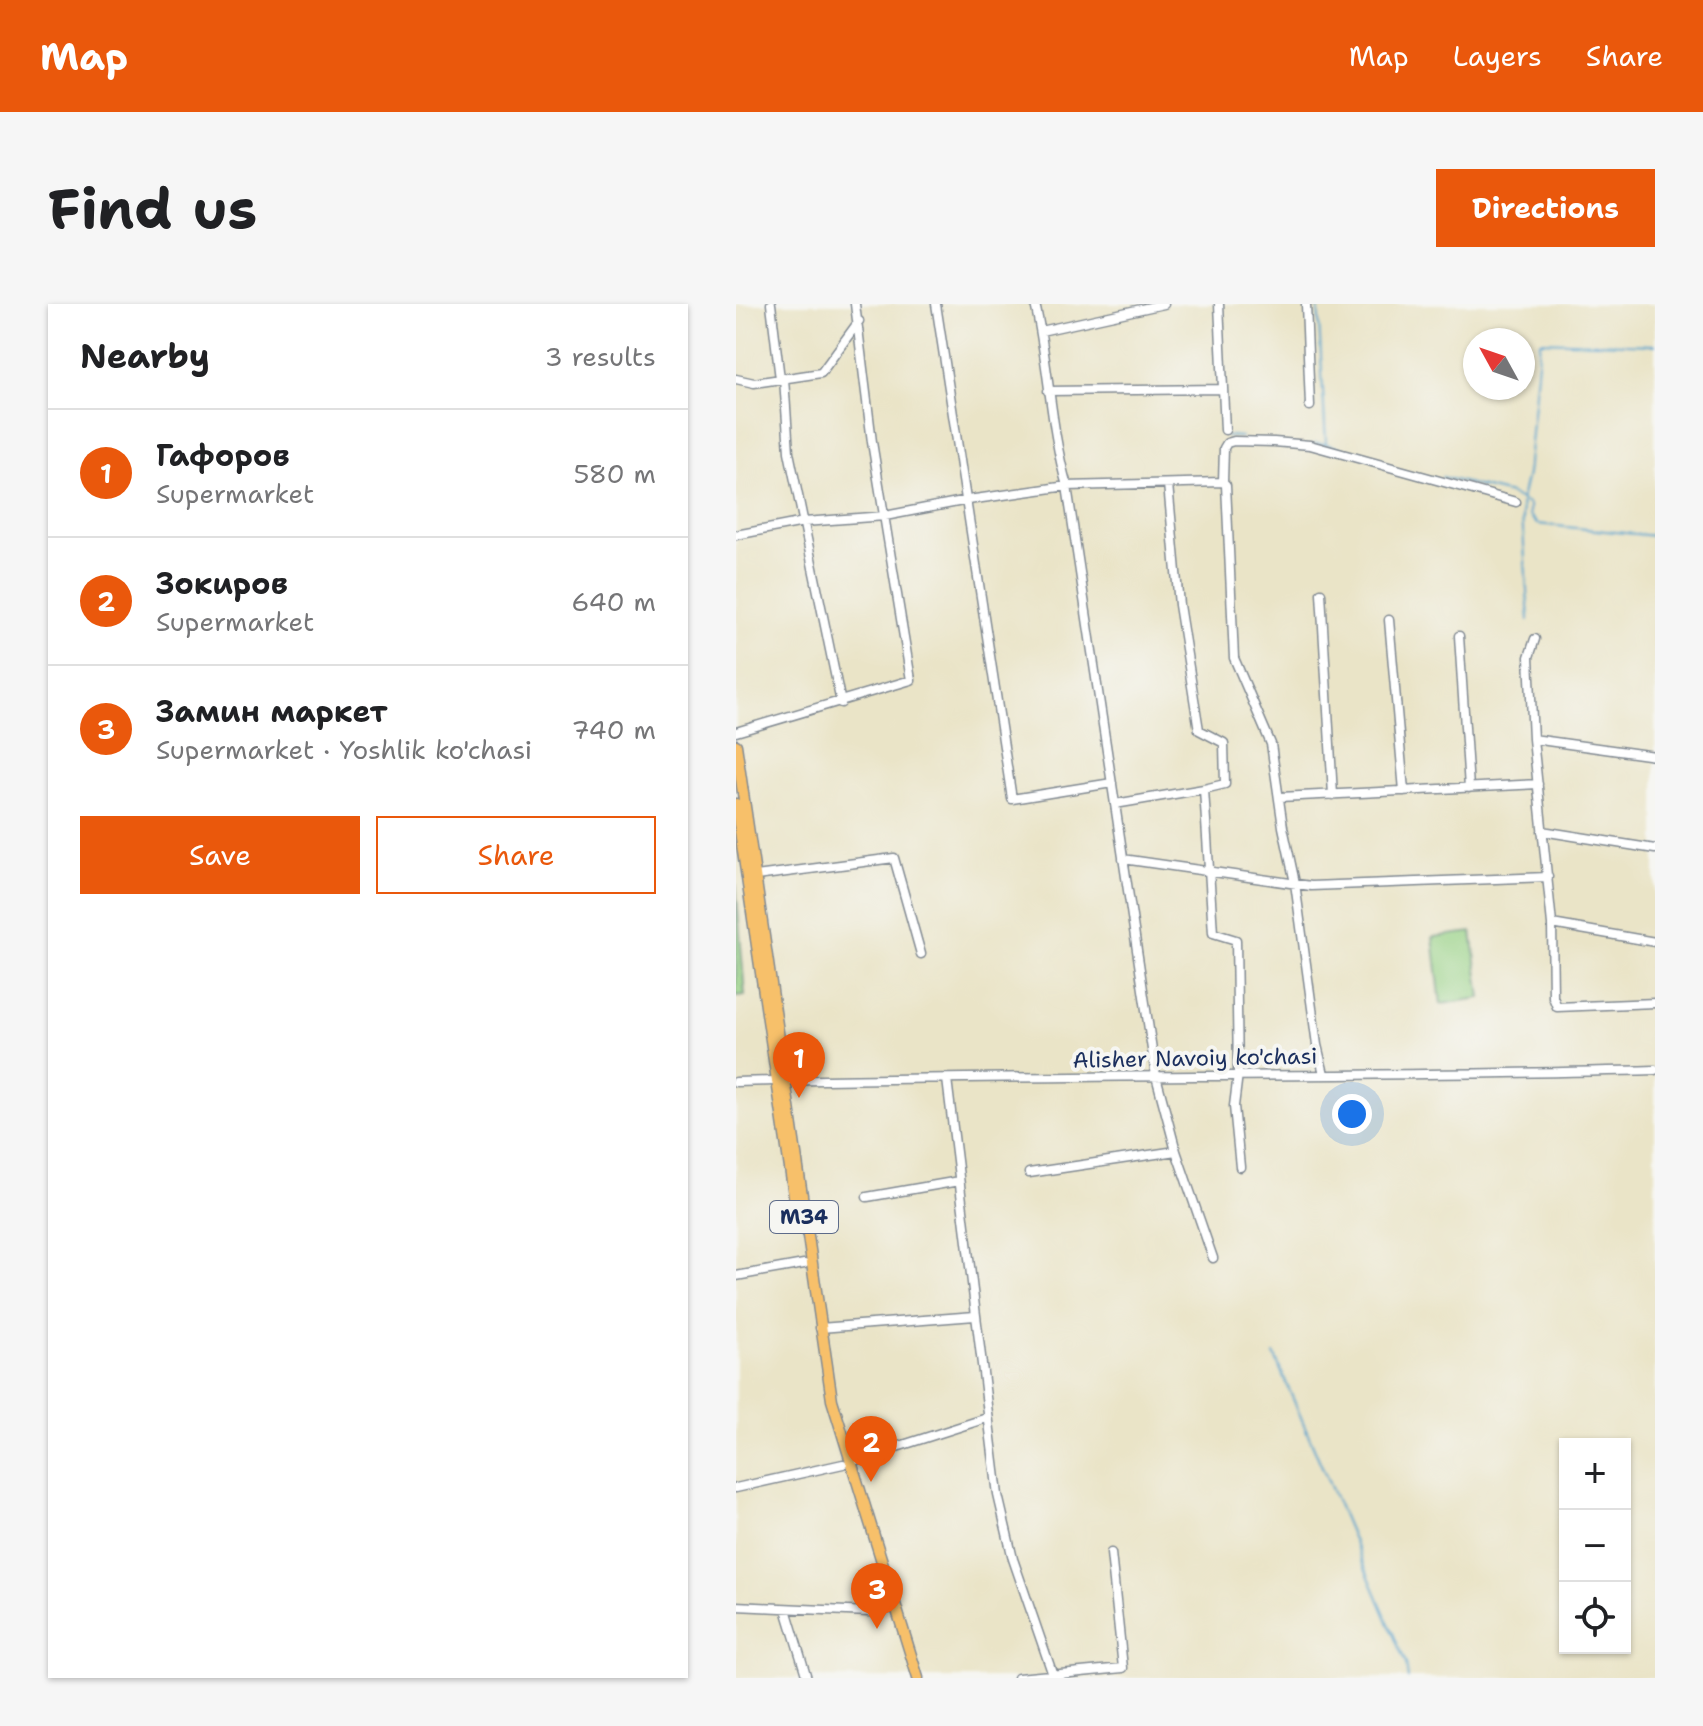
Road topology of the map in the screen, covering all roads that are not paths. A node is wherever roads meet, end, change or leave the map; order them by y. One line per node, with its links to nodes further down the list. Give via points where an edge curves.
1 (771, 304): 11 (street)
2 (855, 304): 8 (street)
3 (936, 304): 19 (street)
4 (1035, 304): 9 (street)
5 (1164, 304): 9 (street)
6 (1219, 304): 12 (street)
7 (1306, 304): 14 (street)
8 (859, 321): 11 (street, via 821,373); 21 (street)
9 (1041, 331): 13 (street)
10 (736, 379): 11 (street)
11 (782, 379): 22 (street, via 789,452)
12 (1223, 389): 13 (street); 15 (street)
13 (1048, 391): 18 (street)
14 (1310, 406)
15 (1225, 430)
16 (1223, 482): 17 (street); 20 (street, via 1227,443 1274,442 1310,445); 39 (street, via 1234,658 1271,744)
17 (1168, 484): 18 (street); 36 (street, via 1179,605 1199,730 1224,743 1225,784)
18 (1067, 486): 19 (street); 33 (street)
19 (968, 500): 21 (street); 33 (street, via 1012,799)
20 (1516, 502)
21 (885, 516): 22 (street); 28 (street, via 911,680)
22 (804, 522): 23 (street); 28 (street)
23 (736, 535)
24 (1321, 593): 38 (street)
25 (1389, 620): 37 (street)
26 (1459, 636): 35 (street)
27 (1535, 639): 30 (street, via 1529,657)
28 (841, 703): 29 (street)
29 (736, 732)
30 (1533, 739): 32 (street); 34 (street)
31 (736, 745): 46 (main road, M34)
32 (1655, 756)
33 (1112, 783): 41 (street)
34 (1538, 784): 35 (street); 42 (street)
35 (1469, 788): 37 (street)
36 (1204, 789): 41 (street); 45 (street)
37 (1404, 791): 38 (street)
38 (1333, 795): 39 (street)
39 (1280, 797): 48 (street)
40 (736, 804): 58 (main road, M34)
41 (1115, 804): 44 (street)
42 (1542, 831): 43 (street); 47 (street)
43 (1655, 849)
44 (1123, 859): 45 (street); 56 (street)
45 (1209, 870): 48 (street); 54 (street, via 1213,933 1236,940)
46 (756, 876): 51 (street, via 894,858); 58 (main road, M34)
47 (1548, 877): 48 (street); 49 (street)
48 (1295, 883): 55 (street)
49 (1552, 924): 50 (street); 52 (street, via 1557,1007)
50 (1655, 942)
51 (921, 954)
52 (1655, 1003)
53 (1655, 1070): 55 (street, Alisher Navoiy ko'chasi)
54 (1238, 1074): 55 (street, Alisher Navoiy ko'chasi); 56 (street, Alisher Navoiy ko'chasi); 61 (street, via 1234,1106)
55 (1324, 1074)
56 (1156, 1076): 57 (street, Alisher Navoiy ko'chasi); 60 (street)
57 (947, 1079): 58 (street, Alisher Navoiy ko'chasi); 63 (street)
58 (781, 1081): 59 (street, Alisher Navoiy ko'chasi); 66 (main road, M34); 69 (main road, M34)
59 (736, 1082)
60 (1176, 1151): 62 (street); 65 (street)
61 (1240, 1167)
62 (1029, 1173)
63 (959, 1181): 64 (street); 68 (street)
64 (867, 1197)
65 (1213, 1258)
66 (804, 1264): 67 (street); 71 (main road, M34, via 822,1382)
67 (736, 1276)
68 (975, 1316): 69 (street); 70 (street)
69 (820, 1328): 71 (main road, M34)
70 (987, 1418): 71 (street); 77 (street, via 1013,1559)
71 (846, 1463): 72 (street); 75 (main road, M34)
72 (736, 1488)
73 (1111, 1553): 77 (street, via 1123,1668)
74 (736, 1606): 76 (street)
75 (893, 1608): 76 (street); 79 (main road, M34)
76 (786, 1609): 78 (street)
77 (1054, 1676): 80 (street)
78 (807, 1678)
79 (915, 1678)
80 (1018, 1678)

